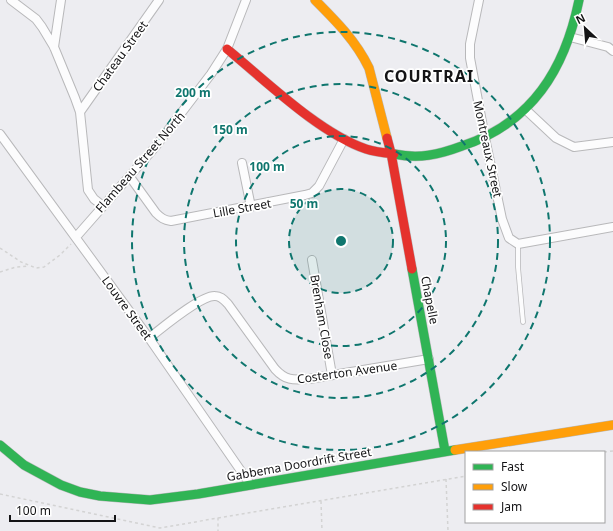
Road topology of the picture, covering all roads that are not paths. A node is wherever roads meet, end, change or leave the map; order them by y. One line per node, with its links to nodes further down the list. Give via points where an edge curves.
1 (11, 0): 9 (street, via 36,19)
2 (61, 0): 9 (street)
3 (159, 0): 13 (street, Chateau Street)
4 (246, 0): 10 (street, Flambeau Street North)
5 (315, 0): 18 (street, Chapelle, via 352,38 364,55)
6 (479, 0): 15 (street, Montreaux Street, via 469,50)
7 (579, 0): 8 (street)
8 (570, 37): 11 (street, via 608,47); 12 (street, via 549,80)
9 (54, 47): 13 (street)
10 (227, 49): 16 (street, via 306,114); 20 (street, Flambeau Street North, via 177,120)
11 (613, 51)
12 (526, 109): 15 (street); 17 (street, via 556,138 574,147)
13 (80, 112): 21 (street, via 88,190)
14 (0, 134): 24 (street, Louvre Street)
15 (485, 138): 18 (street, via 433,155 411,157); 25 (street, Montreaux Street, via 506,234 511,241)
16 (344, 139): 18 (street, via 366,149); 22 (street, Lille Street, via 320,186 312,193)
17 (613, 142)
18 (391, 153): 29 (street, Chapelle)
19 (242, 163): 22 (street)
20 (130, 177): 21 (street, Flambeau Street North); 22 (street, Lille Street, via 156,213 166,220)
21 (103, 206): 24 (street, Flambeau Street North)
22 (251, 206)
23 (613, 227): 25 (street)
24 (76, 237): 28 (street, Louvre Street)
25 (518, 244): 27 (lane)
26 (312, 260): 30 (street, Brenham Close)
27 (523, 322)
28 (149, 338): 30 (street, Costerton Avenue, via 201,300 213,295 218,296 228,304 275,369 284,377 296,380); 34 (street, Louvre Street)
29 (429, 359): 30 (street, Costerton Avenue); 33 (street, Chapelle)
30 (332, 375)
31 (613, 425): 33 (street, Gabbema Doordrift Street)
32 (0, 445): 34 (street, Gabbema Doordrift Street, via 24,466 44,477 80,492 100,496 150,500)
33 (445, 451): 34 (street, Gabbema Doordrift Street)
34 (250, 484)

